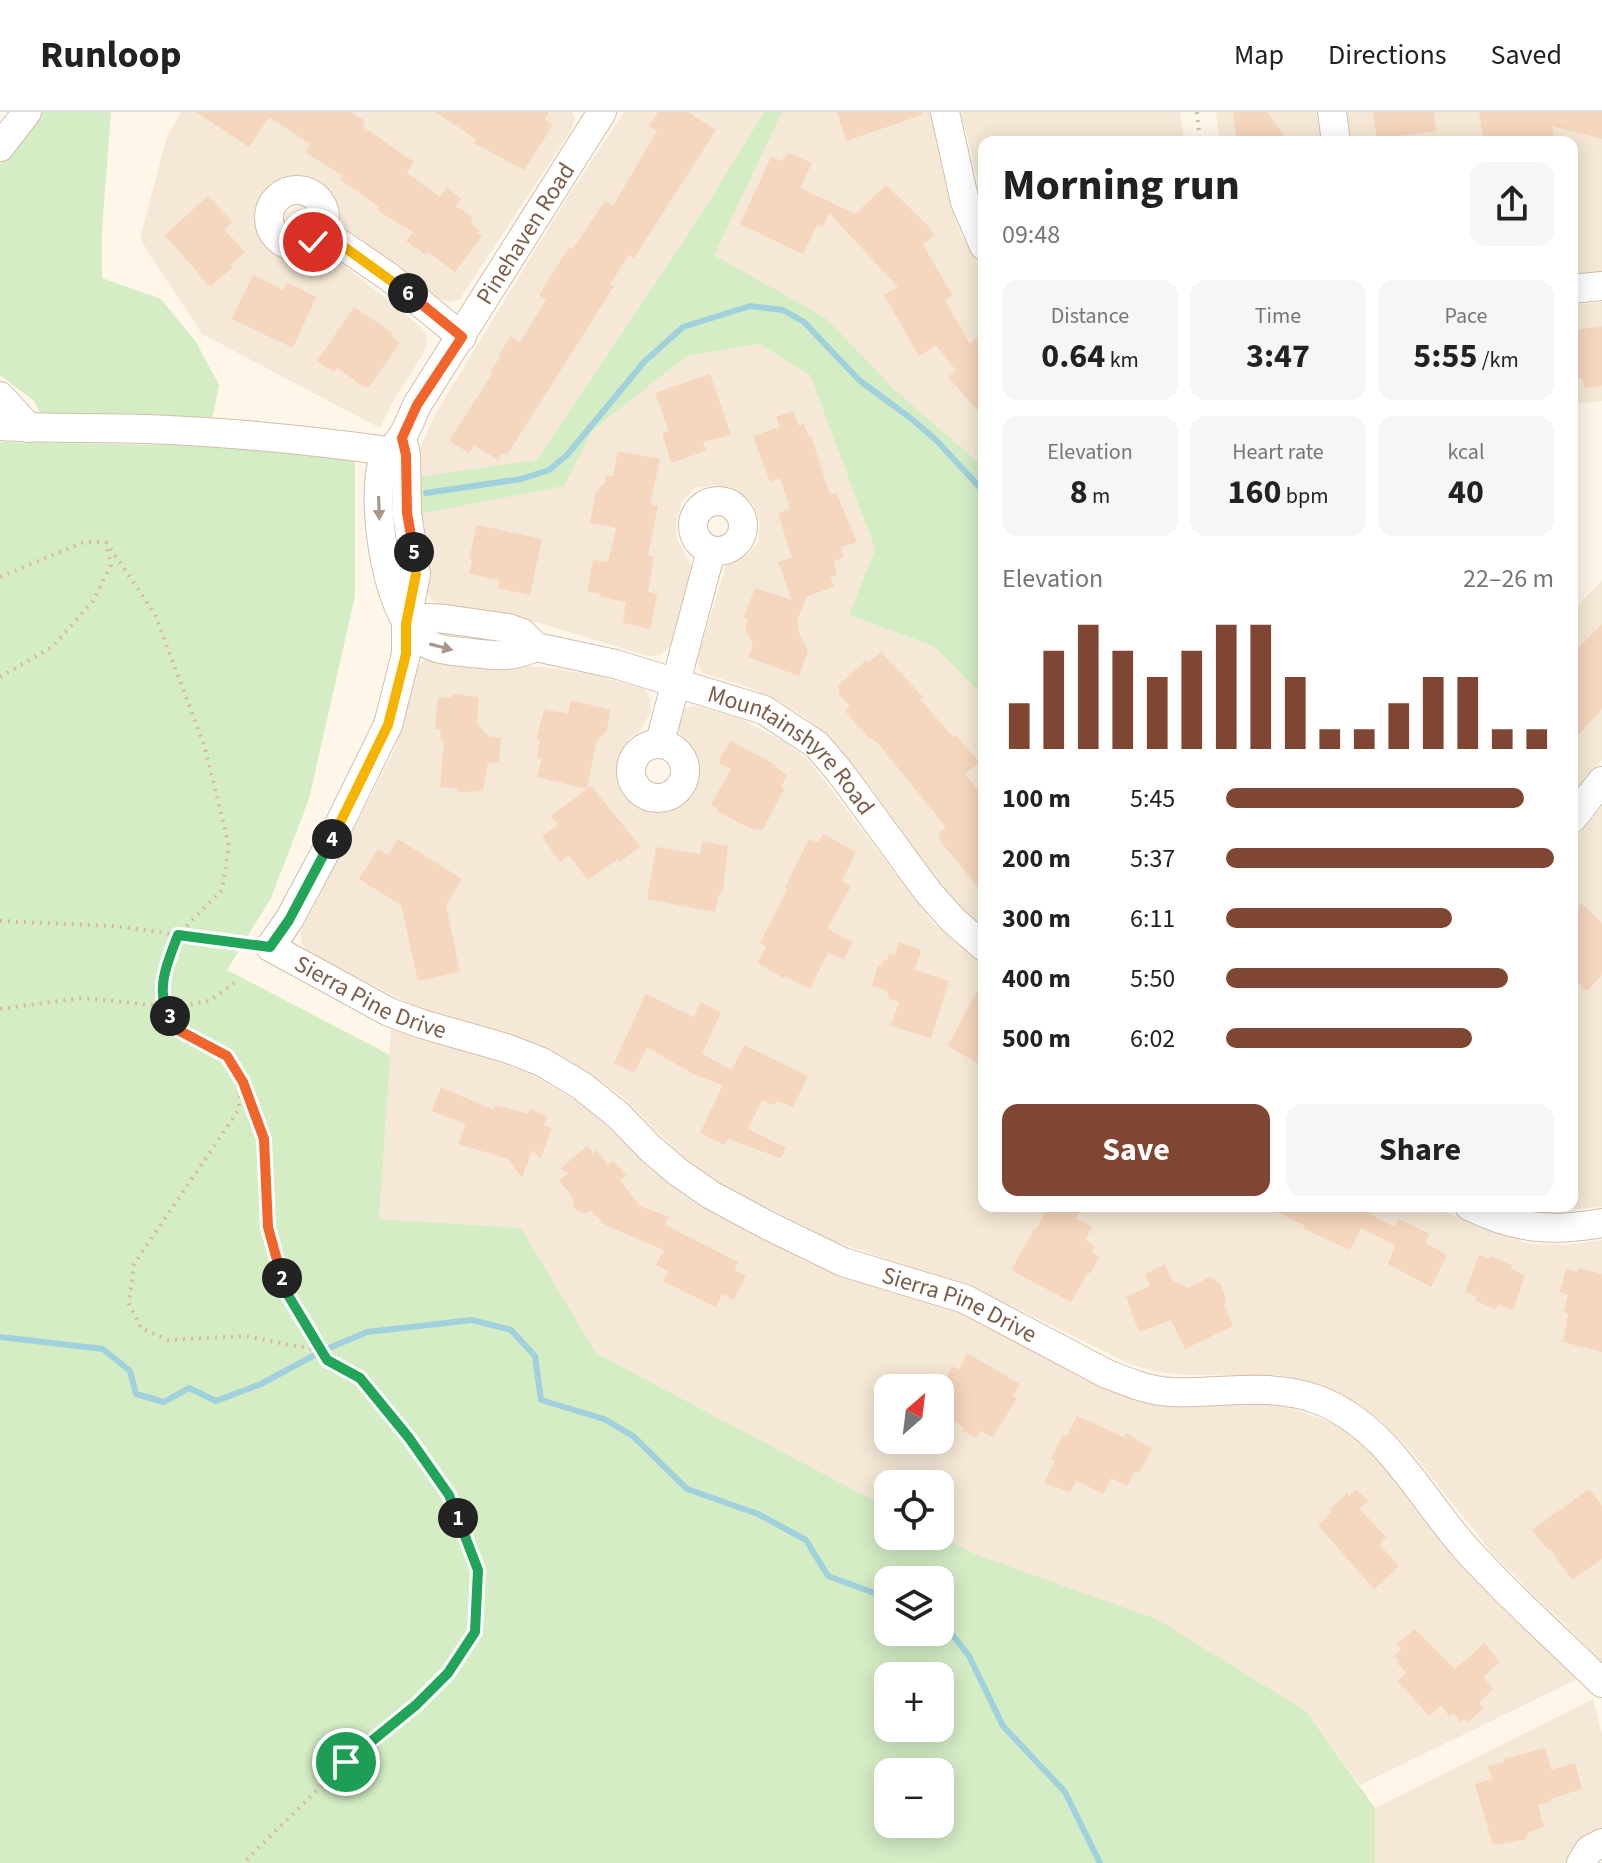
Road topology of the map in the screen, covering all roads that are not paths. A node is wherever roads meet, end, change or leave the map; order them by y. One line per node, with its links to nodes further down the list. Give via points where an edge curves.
1 (27, 112): 6 (street)
2 (602, 112): 11 (street, Pinehaven Road)
3 (945, 112): 8 (street, via 965,202)
4 (1332, 112): 5 (street)
5 (1335, 136)
6 (0, 147)
7 (322, 231): 11 (street)
8 (978, 232)
9 (1602, 286): 10 (street)
10 (1578, 288)
11 (462, 337): 15 (street, Pinehaven Road)
12 (0, 396): 14 (street)
13 (0, 426): 14 (street)
14 (29, 428): 15 (street, via 146,429)
15 (395, 444): 17 (street, via 406,455 416,574)
16 (711, 551): 18 (street)
17 (406, 624): 18 (street, Mountainshyre Road, via 438,648 506,658 536,647); 25 (street, Sierra Pine Drive, via 406,654 388,725 327,849 270,947 389,1012 542,1062 582,1086 711,1195 843,1262 965,1299 1131,1384 1168,1392 1286,1392 1340,1409 1383,1444 1470,1554)
18 (676, 681): 19 (street); 22 (street, Mountainshyre Road, via 764,710 817,745 928,892)
19 (660, 742)
20 (1602, 781): 21 (street)
21 (1578, 811)
22 (978, 942)
23 (1482, 1212): 24 (street, via 1549,1229)
24 (1602, 1223)
25 (1602, 1683)
26 (1602, 1843): 27 (street)
27 (1581, 1863)

